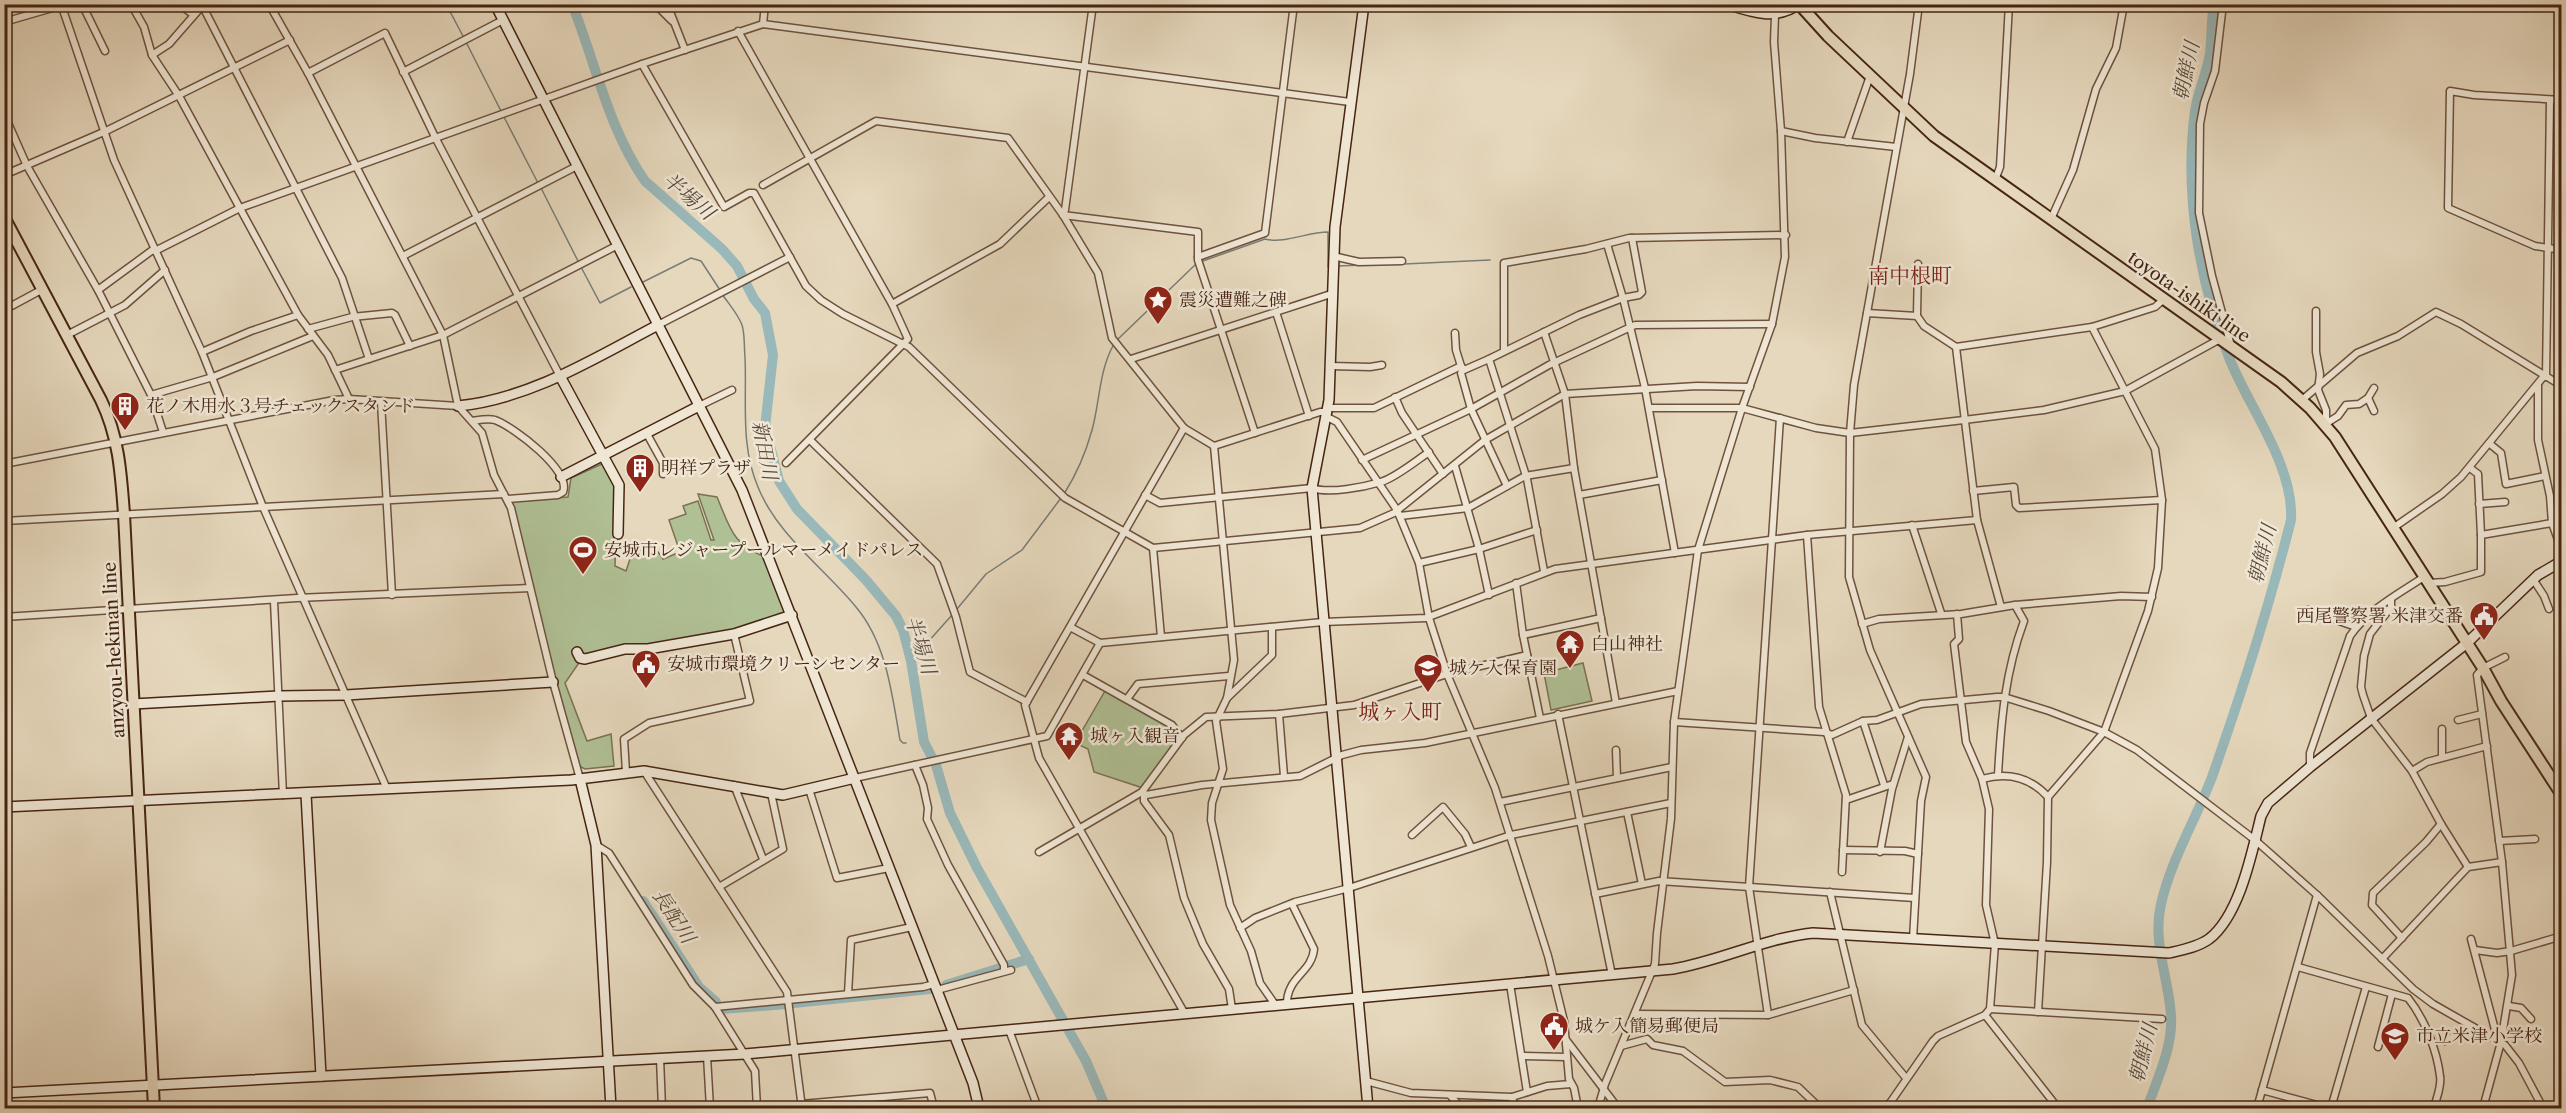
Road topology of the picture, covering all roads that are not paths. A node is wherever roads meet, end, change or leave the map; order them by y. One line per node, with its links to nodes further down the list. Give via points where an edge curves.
1 (82, 4): 29 (street)
2 (131, 4): 30 (street, via 144,27)
3 (179, 4): 20 (street)
4 (269, 4): 27 (street)
5 (495, 4): 22 (street)
6 (655, 4): 23 (street)
7 (667, 4): 23 (street)
8 (765, 4): 25 (street)
9 (1093, 4): 32 (street)
10 (1294, 4): 37 (street)
11 (1364, 4): 42 (street)
12 (1727, 4): 21 (street)
13 (1799, 4): 21 (street); 36 (main road, toyota-ishiki line)
14 (1919, 4): 43 (street, via 1918,32)
15 (2009, 4): 55 (street, via 2000,167)
16 (2124, 4): 63 (street, via 2116,48 2096,89 2073,170)
17 (2223, 4): 104 (street, via 2215,71 2200,124 2199,213)
18 (63, 5): 24 (street); 45 (street)
19 (202, 5): 20 (street); 33 (street)
20 (194, 15): 30 (street, via 169,45)
21 (1775, 15): 46 (street)
22 (503, 20): 34 (street); 39 (street)
23 (672, 21): 28 (street)
24 (4, 22)
25 (763, 24): 26 (street); 32 (street)
26 (738, 32): 28 (street); 50 (street)
27 (290, 40): 33 (street); 35 (street)
28 (685, 50): 31 (street)
29 (105, 51)
30 (152, 55): 38 (street)
31 (642, 64): 39 (street); 73 (street, via 724,207 753,192)
32 (1085, 67): 37 (street); 60 (street)
33 (233, 70): 38 (street); 57 (street)
34 (403, 72): 35 (street, via 385,33); 47 (street)
35 (308, 73): 52 (street)
36 (1870, 76): 43 (main road, toyota-ishiki line); 48 (street)
37 (1282, 93): 42 (street); 74 (street, via 1265,233)
38 (179, 96): 45 (street); 59 (street)
39 (543, 100): 47 (street); 53 (street)
40 (2550, 100): 41 (street); 68 (street); 68 (street, via 2450,91 2448,208)
41 (2562, 100)
42 (1350, 102): 72 (street)
43 (1903, 108): 49 (street); 55 (main road, toyota-ishiki line)
44 (4, 114): 51 (street)
45 (106, 130): 51 (street); 69 (street, via 114,159)
46 (1781, 131): 48 (street); 64 (street)
47 (436, 139): 52 (street); 61 (street)
48 (1847, 142): 49 (street)
49 (1896, 147): 89 (street)
50 (810, 159): 56 (street); 58 (street, via 876,121 1008,138); 84 (street)
51 (27, 165): 54 (street); 79 (street)
52 (356, 166): 57 (street); 71 (street)
53 (577, 166): 61 (street); 67 (street)
54 (4, 175)
55 (1995, 180): 63 (main road, toyota-ishiki line)
56 (764, 185)
57 (296, 188): 59 (street); 92 (street, via 342,278)
58 (1049, 196): 60 (street); 84 (street, via 1000,244)
59 (240, 208): 69 (street); 90 (street)
60 (1063, 215): 74 (street, via 1198,232); 111 (street, via 1098,273 1115,342)
61 (477, 217): 71 (street); 81 (street)
62 (4, 218): 78 (main road, anzyou-hekinan line)
63 (2051, 220): 83 (main road, toyota-ishiki line)
64 (1785, 235): 65 (street); 93 (street, via 1785,257)
65 (1632, 238): 66 (street); 82 (street, via 1642,292)
66 (1607, 243): 82 (street); 108 (street, via 1504,263)
67 (618, 245): 81 (street); 94 (street)
68 (2547, 249): 70 (street); 119 (street)
69 (155, 250): 77 (street); 79 (street)
70 (2562, 250)
71 (403, 256): 102 (street)
72 (1332, 256): 75 (street, via 1359,262); 80 (street)
73 (790, 257): 94 (street); 105 (street, via 806,286 821,300)
74 (1198, 260): 98 (street)
75 (1402, 261)
76 (1918, 264): 91 (street)
77 (165, 270): 88 (street); 109 (street)
78 (44, 289): 85 (street); 101 (main road, anzyou-hekinan line)
79 (98, 290): 88 (street)
80 (1331, 294): 87 (street); 115 (street)
81 (518, 297): 102 (street); 118 (street)
82 (1623, 298): 95 (street); 99 (street)
83 (2164, 299): 96 (street, via 2156,307); 104 (main road, toyota-ishiki line)
84 (892, 304): 105 (street, via 907,334)
85 (4, 310)
86 (2316, 311): 122 (street)
87 (1276, 312): 98 (street); 144 (street)
88 (110, 313): 101 (street); 131 (street)
89 (1867, 313): 91 (street); 154 (street)
90 (298, 315): 97 (street); 109 (street)
91 (1917, 316): 107 (street, via 1924,326)
92 (355, 317): 97 (street); 106 (street, via 394,313); 110 (street)
93 (1772, 324): 95 (street); 124 (street)
94 (658, 325): 118 (street); 138 (street)
95 (1631, 327): 113 (street); 125 (street)
96 (2092, 327): 107 (street); 128 (street)
97 (308, 329): 103 (street)
98 (1222, 330): 111 (street); 153 (street)
99 (1544, 332): 108 (street); 113 (street)
100 (1455, 333): 116 (street)
101 (67, 335): 159 (main road, anzyou-hekinan line, via 107,412)
102 (443, 335): 106 (street); 137 (street)
103 (313, 336): 117 (street); 120 (street)
104 (2224, 342): 128 (street); 135 (main road, toyota-ishiki line)
105 (904, 344): 157 (street); 198 (street, via 1063,496)
106 (410, 346): 110 (street)
107 (1956, 347): 147 (street)
108 (1504, 350): 112 (street)
109 (202, 352): 120 (street)
110 (369, 359): 117 (street)
111 (1131, 359): 151 (street)
112 (1489, 359): 116 (street); 129 (street)
113 (1554, 363): 129 (street); 130 (street)
114 (1382, 365): 115 (street)
115 (1331, 366): 143 (street)
116 (1462, 368): 132 (street); 141 (street)
117 (335, 370): 134 (street)
118 (560, 376): 137 (street, via 507,397); 163 (street)
119 (2545, 376): 121 (street); 122 (street, via 2436,312 2398,336 2357,353); 123 (street)
120 (213, 377): 131 (street); 146 (street)
121 (2538, 384): 160 (street); 173 (street, via 2536,423)
122 (2318, 385): 135 (street); 150 (street)
123 (2562, 386)
124 (1750, 387): 125 (street); 140 (street)
125 (1645, 388): 130 (street); 139 (street)
126 (2374, 388): 133 (street)
127 (732, 390): 138 (street)
128 (2125, 391): 147 (street, via 2044,410); 185 (street, via 2155,449)
129 (1500, 394): 141 (street); 149 (street)
130 (1565, 394): 149 (street); 168 (street)
131 (151, 395): 152 (street)
132 (1395, 397): 143 (street, via 1374,408); 156 (street)
133 (2368, 398): 142 (street); 150 (street, via 2346,405)
134 (349, 399): 136 (street); 146 (street)
135 (2302, 400): 150 (main road, toyota-ishiki line)
136 (381, 402): 137 (street); 184 (street)
137 (458, 406): 148 (street)
138 (699, 406): 155 (street); 232 (street, via 747,500)
139 (1649, 408): 140 (street); 175 (street)
140 (1742, 408): 145 (street); 208 (street)
141 (1471, 409): 156 (street); 158 (street)
142 (2374, 411)
143 (1328, 412): 144 (street); 164 (street); 178 (street)
144 (1309, 416): 153 (street)
145 (1780, 418): 154 (street); 204 (street)
146 (227, 420): 152 (street); 188 (street)
147 (1964, 420): 154 (street); 179 (street)
148 (472, 421): 174 (street, via 493,420 510,428 552,462); 182 (street, via 483,433 494,475)
149 (1510, 425): 158 (street); 172 (street)
150 (2326, 425): 196 (main road, toyota-ishiki line)
151 (1184, 428): 161 (street); 180 (street)
152 (163, 432): 159 (street)
153 (1255, 433): 161 (street)
154 (1850, 433): 199 (street)
155 (647, 434): 163 (street); 170 (street, via 663,463)
156 (1416, 434): 162 (street); 164 (street)
157 (810, 440): 165 (street); 263 (street, via 937,564 970,672)
158 (1485, 440): 167 (street); 177 (street)
159 (117, 442): 166 (street); 191 (main road, anzyou-hekinan line)
160 (2490, 444): 169 (street); 173 (street, via 2501,453 2506,484)
161 (1214, 446): 183 (street)
162 (1429, 452): 171 (street); 176 (street)
163 (604, 456): 174 (street); 201 (street, via 619,485)
164 (1362, 460): 176 (street)
165 (786, 463)
166 (4, 464)
167 (1455, 466): 171 (street); 189 (street)
168 (1574, 468): 172 (street); 181 (street)
169 (2470, 468): 187 (street, via 2478,474); 196 (street, via 2442,494)
170 (663, 474)
171 (1443, 474): 190 (street)
172 (1525, 476): 177 (street); 197 (street)
173 (2546, 476): 194 (street)
174 (561, 477): 182 (street, via 565,487 560,495)
175 (1662, 480): 181 (street); 210 (street)
176 (1378, 482): 178 (street, via 1353,488); 190 (street)
177 (1507, 486): 189 (street)
178 (1312, 488): 183 (street); 200 (street)
179 (1973, 491): 185 (street, via 2014,487 2019,508); 192 (street)
180 (1145, 495): 183 (street, via 1160,503); 198 (street)
181 (1579, 495): 213 (street)
182 (505, 497): 184 (street); 218 (street, via 514,517)
183 (1219, 497): 205 (street)
184 (387, 500): 188 (street); 220 (street)
185 (2162, 500): 221 (street, via 2158,567)
186 (2505, 502): 187 (street)
187 (2479, 504): 203 (street)
188 (263, 507): 191 (street); 222 (street)
189 (1468, 508): 190 (street); 207 (street)
190 (1398, 513): 200 (street, via 1360,528); 212 (street)
191 (124, 514): 193 (street); 228 (main road, anzyou-hekinan line)
192 (1977, 520): 195 (street); 226 (street)
193 (4, 521)
194 (2552, 523): 203 (street); 209 (street)
195 (1912, 525): 199 (street); 230 (street)
196 (2392, 528): 216 (main road, toyota-ishiki line)
197 (1537, 530): 207 (street); 214 (street)
198 (1123, 532): 206 (street); 238 (street)
199 (1849, 532): 202 (street); 237 (street, via 1849,577)
200 (1315, 533): 205 (street); 236 (street)
201 (618, 534)
202 (1807, 535): 204 (street); 281 (street, via 1819,707)
203 (2481, 535): 216 (street, via 2481,572 2445,582)
204 (1772, 540): 208 (street); 277 (street)
205 (1223, 542): 206 (street); 241 (street)
206 (1153, 548): 244 (street)
207 (1479, 549): 212 (street); 219 (street)
208 (1698, 550): 210 (street); 256 (street)
209 (2562, 551)
210 (1675, 553): 213 (street)
211 (2562, 561): 215 (street)
212 (1419, 563): 234 (street)
213 (1591, 564): 214 (street); 235 (street)
214 (1544, 571): 217 (street)
215 (2533, 579): 227 (street); 246 (street)
216 (2426, 580): 223 (street); 246 (main road, toyota-ishiki line)
217 (1516, 583): 219 (street); 243 (street)
218 (530, 588): 220 (street); 255 (street)
219 (1489, 595): 234 (street)
220 (392, 596): 222 (street)
221 (2151, 597): 225 (street); 279 (street)
222 (304, 598): 224 (street); 257 (street)
223 (2391, 600): 240 (street); 273 (street, via 2391,607 2370,634 2364,656 2361,687)
224 (274, 601): 228 (street); 258 (street)
225 (2015, 605): 226 (street); 259 (street, via 2024,621 2010,661)
226 (2001, 607): 231 (street)
227 (2549, 609)
228 (129, 610): 233 (street); 264 (main road, anzyou-hekinan line)
229 (2308, 610): 240 (street)
230 (1941, 613): 231 (street); 237 (street)
231 (1957, 614): 262 (street, via 1959,639 1954,644)
232 (792, 615): 242 (street); 297 (street)
233 (4, 617)
234 (1429, 618): 236 (street); 251 (street)
235 (1601, 618): 243 (street); 265 (street)
236 (1323, 622): 239 (street); 266 (street)
237 (1862, 624): 267 (street)
238 (1070, 627): 245 (street); 263 (street)
239 (1272, 627): 241 (street); 260 (street, via 1272,655)
240 (2356, 627): 290 (street, via 2310,753)
241 (1231, 631): 244 (street); 253 (street, via 1234,660)
242 (734, 634): 247 (street, via 648,649 626,649 585,659); 294 (street, via 750,701 649,723 624,739)
243 (1523, 635): 248 (street)
244 (1161, 638): 245 (street)
245 (1100, 643): 252 (street)
246 (2467, 643): 250 (main road, toyota-ishiki line); 273 (street)
247 (577, 652)
248 (1527, 656): 251 (street); 272 (street)
249 (2505, 657): 250 (street)
250 (2483, 668): 254 (main road, toyota-ishiki line); 270 (street, via 2477,675)
251 (1447, 674): 266 (street, via 1354,705); 280 (street)
252 (1083, 675): 261 (street); 284 (street, via 1052,730)
253 (1229, 676): 260 (street); 261 (street, via 1138,684)
254 (2491, 680): 301 (main road, toyota-ishiki line); 313 (main road, toyota-ishiki line)
255 (553, 682): 257 (street); 299 (street)
256 (1678, 691): 265 (street); 275 (street)
257 (346, 695): 258 (street); 307 (street)
258 (279, 696): 264 (street); 312 (street)
259 (2004, 697): 262 (street); 279 (street); 295 (street)
260 (1227, 698): 271 (street)
261 (1127, 699): 283 (street, via 1174,726)
262 (1960, 700): 267 (street, via 1921,704); 300 (street, via 1966,742)
263 (1027, 702): 284 (street)
264 (133, 704): 316 (main road, anzyou-hekinan line)
265 (1616, 704): 269 (street)
266 (1331, 707): 268 (street); 288 (street)
267 (1899, 712): 276 (street); 282 (street)
268 (1279, 714): 271 (street); 296 (street)
269 (1558, 714): 272 (street); 306 (street)
270 (2482, 714): 274 (street); 285 (street)
271 (1217, 717): 283 (street, via 1206,717); 302 (street, via 1216,736 1223,764)
272 (1540, 718): 280 (street)
273 (2371, 718): 290 (street); 293 (street)
274 (2458, 720)
275 (1674, 722): 277 (street); 291 (street)
276 (1863, 722): 281 (street, via 1832,735); 305 (street)
277 (1759, 728): 281 (street); 342 (street)
278 (2442, 729): 287 (street)
279 (2104, 732): 314 (street); 327 (street, via 2138,750)
280 (1471, 733): 288 (street, via 1417,745 1360,750); 317 (street)
281 (1827, 733): 315 (street)
282 (1908, 737): 303 (street); 334 (street, via 1926,778 1920,801)
283 (1182, 738): 311 (street)
284 (1034, 740): 289 (street); 323 (street, via 1039,758)
285 (2487, 746): 287 (street); 328 (street)
286 (1616, 750): 298 (street)
287 (2442, 757): 293 (street)
288 (1336, 758): 296 (street, via 1308,773); 344 (street)
289 (917, 765): 297 (street); 368 (street, via 927,819 1006,969)
290 (2310, 766): 327 (street, via 2268,802)
291 (1672, 767): 298 (street); 318 (street)
292 (644, 771): 294 (street); 304 (street); 343 (street)
293 (2412, 771): 322 (street)
294 (626, 772): 299 (street)
295 (1998, 775): 300 (street); 314 (street, via 2029,782)
296 (1284, 776): 302 (street)
297 (855, 778): 308 (street); 338 (street)
298 (1617, 778): 306 (street)
299 (580, 779): 307 (street); 329 (street)
300 (1982, 779): 357 (street, via 1989,818 1986,905)
301 (2562, 783)
302 (1219, 784): 311 (street); 351 (street, via 1211,820 1230,905)
303 (1893, 784): 305 (street); 333 (street)
304 (734, 785): 309 (street); 335 (street)
305 (1884, 785): 315 (street)
306 (1574, 788): 317 (street); 321 (street)
307 (387, 789): 310 (street)
308 (809, 789): 309 (street, via 783,795); 338 (street, via 837,878)
309 (771, 793): 335 (street, via 783,848)
310 (306, 794): 312 (street); 403 (street)
311 (1143, 794): 323 (street); 380 (street, via 1169,835 1184,898 1229,989)
312 (283, 795): 316 (street)
313 (2562, 795)
314 (2048, 797): 359 (street)
315 (1846, 800): 331 (street)
316 (138, 802): 319 (street); 407 (main road, anzyou-hekinan line)
317 (1500, 802): 325 (street)
318 (1671, 803): 320 (street); 340 (street)
319 (4, 807)
320 (1626, 812): 321 (street); 341 (street)
321 (1581, 822): 325 (street); 346 (street)
322 (2441, 824): 337 (street); 354 (street, via 2373,893 2372,905)
323 (1079, 828): 332 (street); 382 (street)
324 (1412, 835): 330 (street, via 1443,807)
325 (1511, 835): 330 (street); 366 (street)
326 (2535, 839): 328 (street)
327 (2255, 840): 347 (street); 359 (street, via 2233,908 2208,939 2169,953)
328 (2499, 841): 336 (street)
329 (596, 845): 378 (street, via 609,853 693,985); 402 (street)
330 (1471, 848): 344 (street)
331 (1843, 850): 333 (street); 339 (street)
332 (1039, 852)
333 (1880, 852): 334 (street)
334 (1918, 854): 348 (street)
335 (763, 859): 343 (street)
336 (2502, 862): 337 (street); 361 (street)
337 (2468, 867): 354 (street)
338 (890, 868): 350 (street)
339 (1842, 872)
340 (1663, 881): 341 (street); 342 (street); 364 (street)
341 (1642, 884): 346 (street)
342 (1749, 886): 345 (street); 358 (street)
343 (719, 887): 374 (street)
344 (1349, 888): 349 (street); 373 (street)
345 (1830, 892): 348 (street); 352 (street)
346 (1595, 894): 365 (street)
347 (2317, 895): 362 (street); 363 (street)
348 (1915, 898): 355 (street)
349 (1292, 903): 351 (street); 376 (street, via 1314,949 1310,963 1288,990)
350 (912, 927): 368 (street); 372 (street, via 850,940)
351 (1240, 928): 375 (street, via 1260,982)
352 (1840, 933): 355 (street); 358 (street, via 1798,935); 370 (street)
353 (2562, 936): 361 (street)
354 (2402, 938): 362 (street)
355 (1913, 939): 357 (street)
356 (2472, 939): 360 (street)
357 (1995, 944): 359 (street); 379 (street)
358 (1757, 946): 364 (street, via 1694,965); 384 (street)
359 (2042, 947): 381 (street)
360 (2475, 950): 361 (street); 393 (street)
361 (2511, 951): 377 (street)
362 (2382, 960): 388 (street, via 2422,996)
363 (2298, 967): 369 (street); 409 (street)
364 (1652, 971): 365 (street); 383 (street)
365 (1612, 975): 366 (street)
366 (1554, 980): 367 (street); 391 (street)
367 (1510, 984): 373 (street); 399 (street)
368 (936, 987): 372 (street); 390 (street)
369 (2366, 987): 371 (street); 434 (street)
370 (1854, 990): 384 (street); 404 (street, via 1862,1025)
371 (2392, 993): 395 (street); 435 (street, via 2408,998 2416,1008 2432,1046 2441,1077)
372 (848, 994): 374 (street)
373 (1358, 998): 376 (street); 405 (street)
374 (789, 999): 378 (street); 396 (street)
375 (1276, 1005): 376 (street); 380 (street)
376 (1287, 1005)
377 (2509, 1006): 386 (street, via 2521,1008); 393 (street)
378 (715, 1007): 397 (street)
379 (1990, 1009): 381 (street); 385 (street)
380 (1232, 1010): 382 (street)
381 (2038, 1012): 387 (street)
382 (1185, 1014): 389 (street)
383 (1636, 1014): 384 (street); 394 (street)
384 (1768, 1015)
385 (1985, 1015): 404 (street, via 1938,1036); 432 (street)
386 (2531, 1019)
387 (2162, 1020)
388 (2473, 1027): 392 (street); 393 (street)
389 (1009, 1030): 390 (street); 423 (street)
390 (955, 1035): 396 (street); 422 (street, via 974,1083)
391 (1567, 1041): 400 (street); 408 (street)
392 (2445, 1041)
393 (2500, 1042): 436 (street); 437 (street, via 2519,1063)
394 (1621, 1046): 408 (street); 430 (street, via 1647,1039 1653,1045 1683,1051 1725,1082 1770,1080 1798,1087)
395 (2378, 1047)
396 (795, 1050): 397 (street); 414 (street)
397 (745, 1054): 398 (street); 420 (street, via 755,1071)
398 (707, 1056): 401 (street); 419 (street)
399 (1522, 1056): 400 (street); 410 (street)
400 (1566, 1057): 406 (street)
401 (660, 1058): 402 (street); 418 (street)
402 (609, 1060): 403 (street); 417 (street)
403 (321, 1076): 407 (street)
404 (1906, 1078): 415 (street)
405 (1366, 1081): 412 (street, via 1411,1093); 424 (street)
406 (1571, 1084): 410 (street); 427 (street)
407 (153, 1085): 411 (street); 416 (main road, anzyou-hekinan line)
408 (1603, 1089): 428 (street); 429 (street)
409 (2262, 1090): 433 (street); 434 (street)
410 (1527, 1092): 413 (street)
411 (4, 1093)
412 (1450, 1095): 413 (street); 425 (street)
413 (1512, 1097): 426 (street)
414 (801, 1106): 421 (street, via 930,1092)
415 (1892, 1106): 431 (street)
416 (154, 1108)
417 (611, 1108)
418 (662, 1108)
419 (710, 1108)
420 (757, 1108)
421 (934, 1108)
422 (979, 1108)
423 (1038, 1108)
424 (1368, 1108)
425 (1461, 1108)
426 (1515, 1108)
427 (1578, 1108)
428 (1598, 1108)
429 (1618, 1108)
430 (1820, 1108)
431 (1882, 1108)
432 (2058, 1108)
433 (2257, 1108)
434 (2330, 1108)
435 (2434, 1108)
436 (2483, 1108)
437 (2543, 1108)

